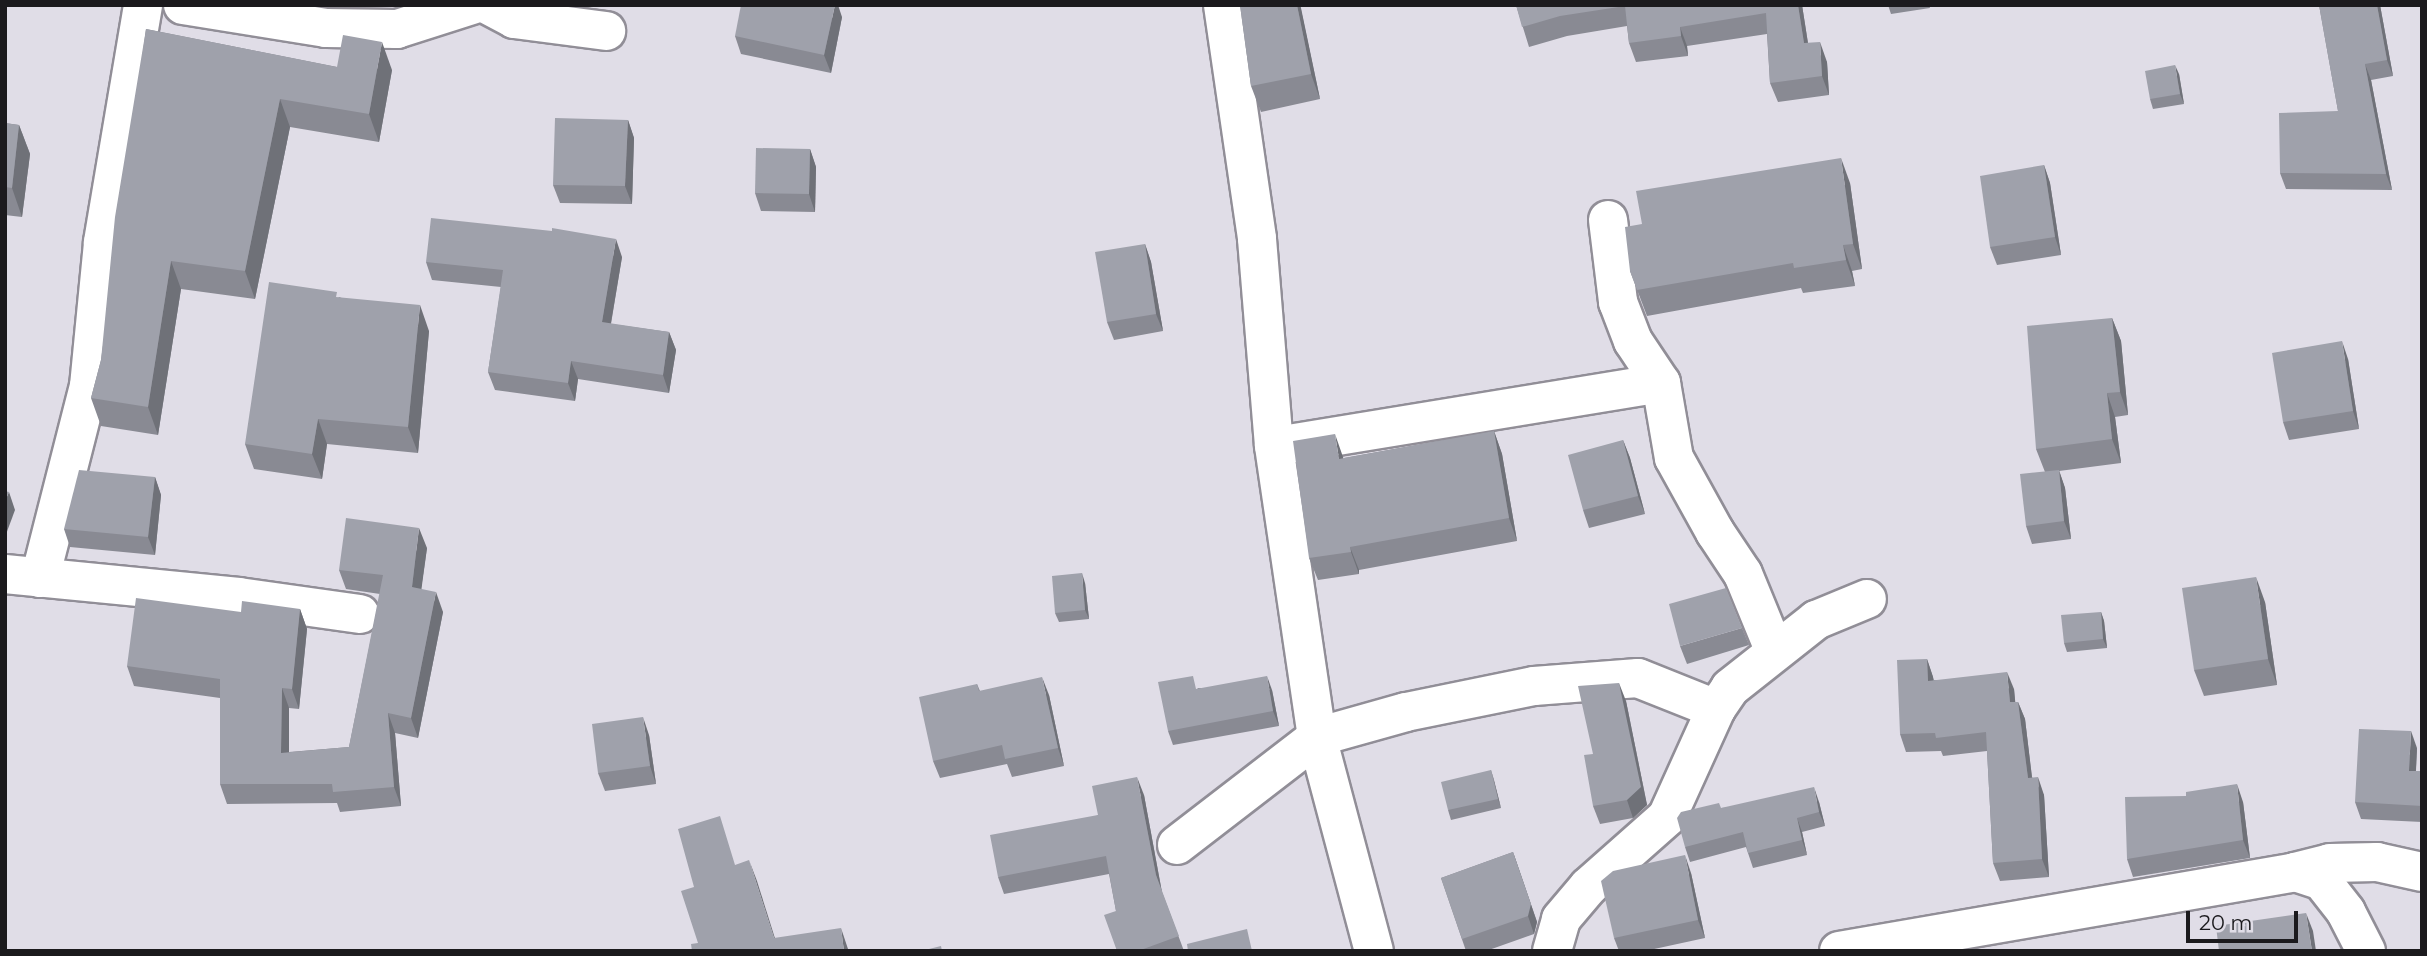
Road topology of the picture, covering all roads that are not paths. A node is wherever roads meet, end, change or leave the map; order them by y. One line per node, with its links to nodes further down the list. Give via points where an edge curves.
1 (143, 5): 10 (street, via 103,242 89,386)
2 (183, 5): 3 (street, via 326,27 397,29)
3 (472, 5)
4 (488, 5): 6 (street, via 513,19)
5 (1223, 5): 9 (street, via 1257,239)
6 (606, 31)
7 (1608, 220): 8 (street, via 1618,302 1633,341)
8 (1661, 383): 9 (street); 13 (street, via 1674,458 1743,574)
9 (1274, 446): 15 (street)
10 (22, 576): 12 (street)
11 (1867, 599): 13 (street, via 1816,620)
12 (360, 614)
13 (1775, 652): 14 (street, via 1730,688)
14 (1716, 709): 15 (street, via 1638,678 1534,686 1406,712); 21 (street, via 1667,817 1588,887 1561,919)
15 (1317, 737): 16 (street); 20 (street)
16 (1177, 845)
17 (2295, 872): 18 (street, via 2330,863 2377,862); 19 (street); 23 (street, via 2322,881 2346,912)
18 (2422, 872)
19 (1897, 945): 22 (street)
20 (1374, 951)
21 (1552, 951)
22 (1839, 951)
23 (2365, 951)

